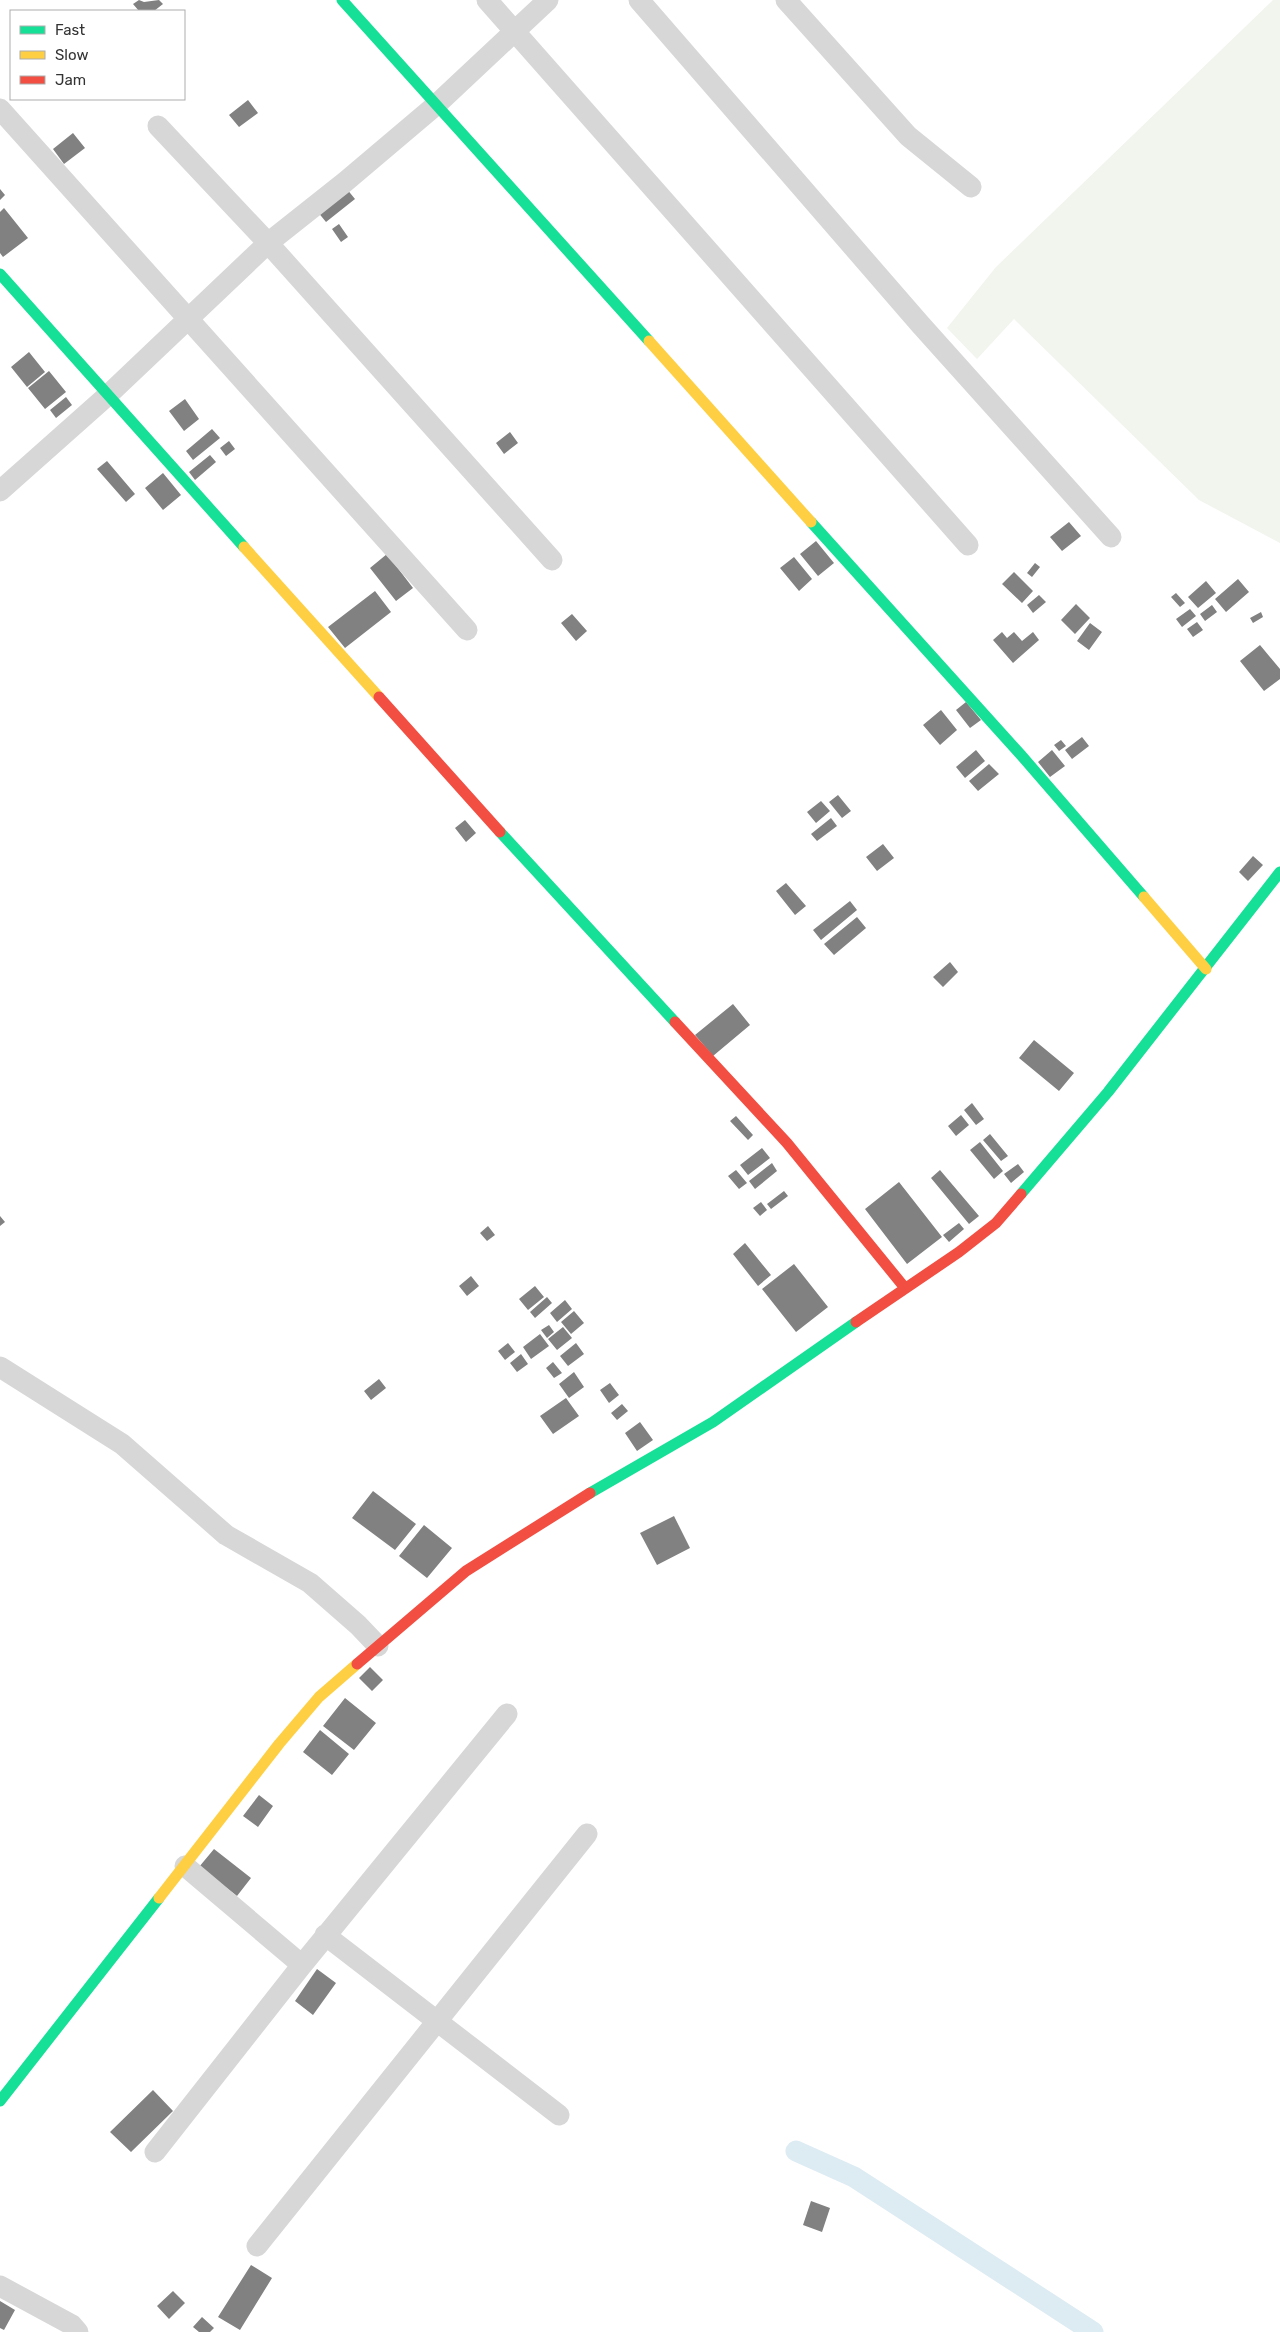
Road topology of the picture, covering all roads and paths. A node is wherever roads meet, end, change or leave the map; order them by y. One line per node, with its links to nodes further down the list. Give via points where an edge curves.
1 (342, 0): 7 (street)
2 (487, 0): 6 (street)
3 (548, 0): 6 (street)
4 (639, 0): 16 (street, via 920,324)
5 (786, 0): 10 (street, via 908,136)
6 (513, 30): 7 (street); 17 (street)
7 (436, 105): 11 (street); 21 (street, via 1021,755)
8 (0, 109): 13 (street)
9 (158, 126): 11 (street)
10 (970, 187)
11 (268, 243): 13 (street); 18 (street)
12 (0, 274): 14 (street)
13 (188, 319): 14 (street); 19 (street)
14 (108, 395): 15 (street); 22 (street, via 537,873 787,1143)
15 (0, 490)
16 (1111, 536)
17 (968, 545)
18 (552, 560)
19 (467, 630)
20 (1280, 872): 21 (street)
21 (1206, 969): 22 (street, via 1108,1092 996,1223)
22 (905, 1288): 24 (street, via 713,1422 582,1498 466,1571)
23 (0, 1367): 24 (street, via 122,1444 226,1535 310,1583)
24 (378, 1646): 27 (street, via 319,1697)
25 (507, 1714): 28 (street)
26 (586, 1834): 30 (street)
27 (185, 1866): 29 (street); 31 (street)
28 (325, 1935): 29 (street); 30 (street)
29 (302, 1965): 33 (street)
30 (438, 2022): 32 (street); 34 (street)
31 (0, 2101)
32 (559, 2115)
33 (155, 2152)
34 (258, 2246)
35 (0, 2286): 36 (street, via 72,2324)
36 (78, 2332)

